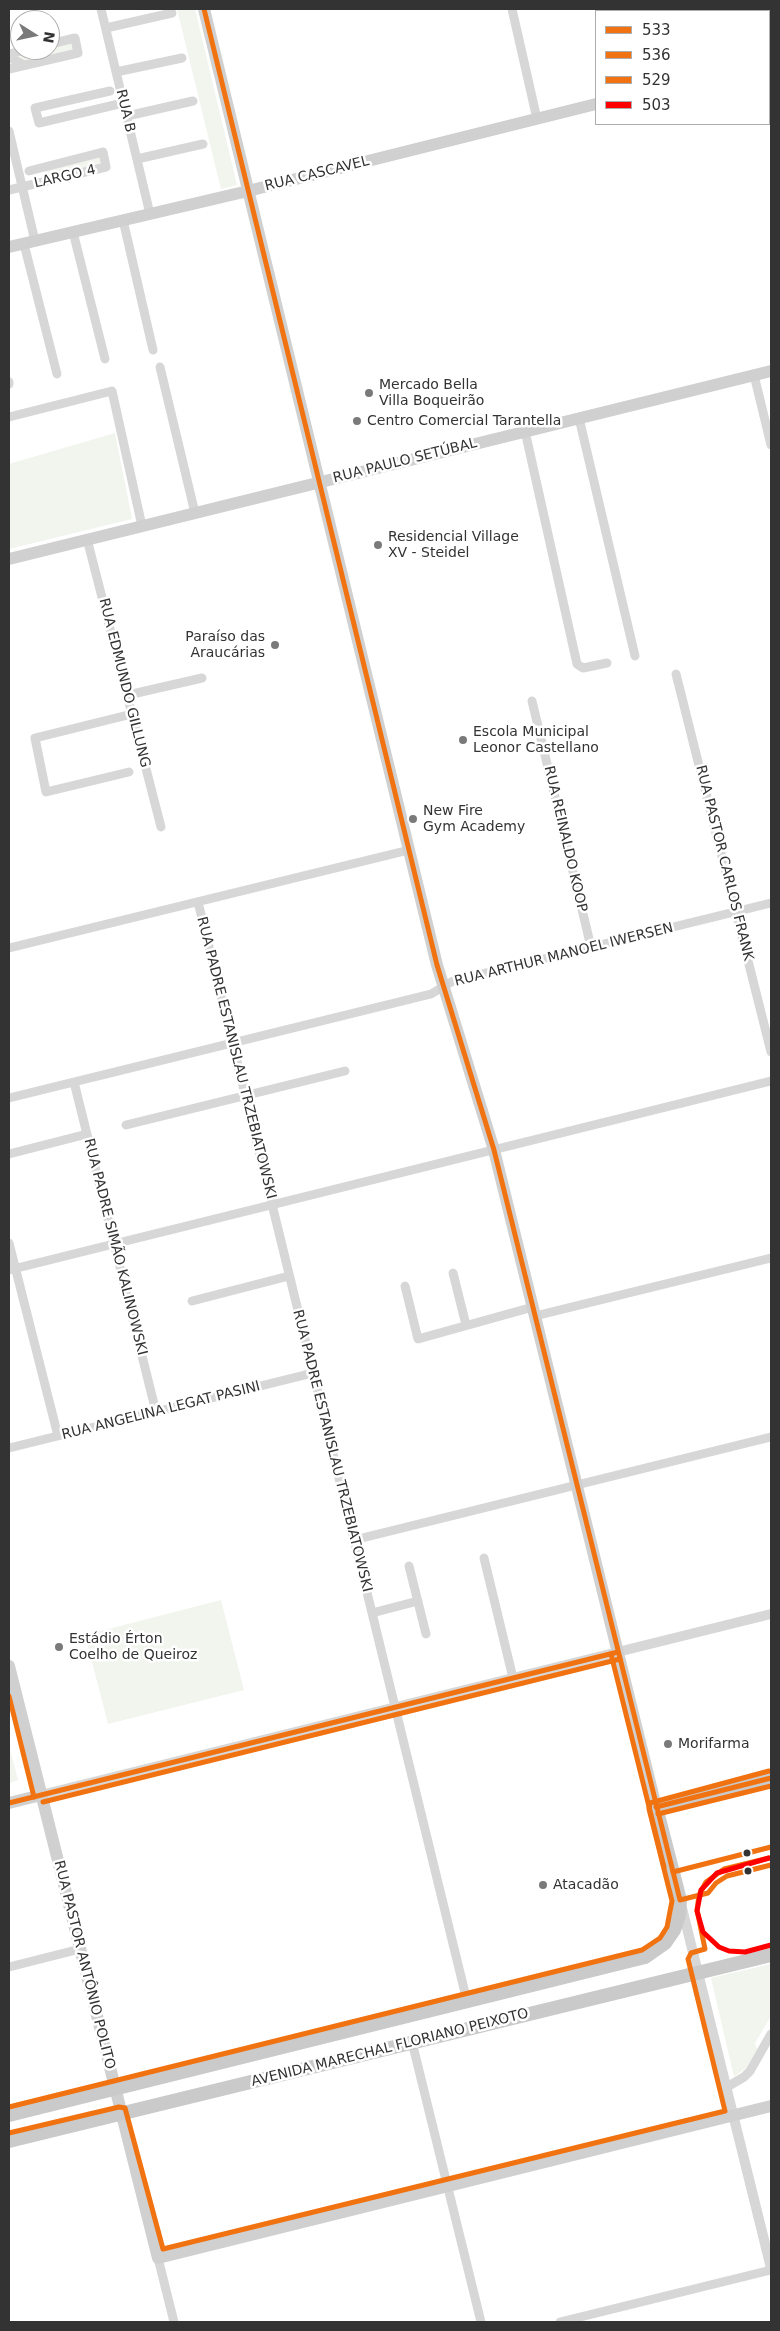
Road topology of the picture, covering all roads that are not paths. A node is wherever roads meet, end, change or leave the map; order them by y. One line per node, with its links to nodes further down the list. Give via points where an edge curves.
1 (101, 9): 5 (street, RUA B)
2 (204, 9): 30 (main road)
3 (512, 9): 21 (street)
4 (172, 13): 5 (street)
5 (106, 28): 13 (street, RUA B)
6 (60, 42): 8 (street, via 75,38 78,52)
7 (9, 55): 11 (street)
8 (60, 56)
9 (182, 58): 13 (street)
10 (45, 60): 11 (street)
11 (24, 65): 12 (street)
12 (9, 69)
13 (116, 72): 17 (street, RUA B)
14 (110, 91): 15 (street)
15 (90, 96): 19 (street); 19 (street, via 35,108 38,123)
16 (193, 101): 20 (street)
17 (123, 103): 19 (street); 20 (street, RUA B)
18 (595, 104): 21 (main road, RUA CASCAVEL)
19 (106, 107)
20 (126, 116): 24 (street, RUA B)
21 (538, 119): 30 (main road, RUA CASCAVEL)
22 (9, 131): 28 (street)
23 (203, 144): 24 (street)
24 (137, 159): 31 (street, RUA B)
25 (44, 167): 26 (street, LARGO 4); 27 (street); 27 (street, LARGO 4, via 103,152 106,167)
26 (29, 171)
27 (36, 184): 28 (street, LARGO 4)
28 (22, 187): 29 (street, LARGO 4); 34 (street)
29 (9, 190)
30 (248, 191): 31 (main road, RUA CASCAVEL); 46 (main road)
31 (150, 214): 32 (main road, RUA CASCAVEL)
32 (123, 220): 33 (main road, RUA CASCAVEL); 36 (street)
33 (73, 232): 34 (main road, RUA CASCAVEL); 37 (street)
34 (29, 242): 35 (main road, RUA CASCAVEL); 40 (street)
35 (9, 247)
36 (153, 350)
37 (105, 359)
38 (160, 367): 47 (street)
39 (771, 371): 41 (main road, RUA PAULO SETÚBAL)
40 (57, 374)
41 (754, 375): 43 (main road, RUA PAULO SETÚBAL); 45 (street)
42 (9, 417): 48 (street, via 112,391)
43 (579, 418): 44 (main road, RUA PAULO SETÚBAL); 51 (street)
44 (525, 432): 46 (main road, RUA PAULO SETÚBAL); 52 (street, via 577,664 583,668)
45 (771, 445)
46 (319, 482): 47 (main road, RUA PAULO SETÚBAL); 60 (main road)
47 (195, 513): 48 (main road, RUA PAULO SETÚBAL)
48 (142, 526): 49 (main road, RUA PAULO SETÚBAL)
49 (87, 539): 50 (main road, RUA PAULO SETÚBAL); 55 (street, RUA EDMUNDO GILLUNG)
50 (9, 559)
51 (635, 656)
52 (607, 663)
53 (676, 674): 63 (street, RUA PASTOR CARLOS FRANK)
54 (202, 678): 55 (street)
55 (128, 695): 57 (street, RUA EDMUNDO GILLUNG)
56 (532, 701): 64 (street, RUA REINALDO KOOP)
57 (132, 714): 58 (street, via 35,738 46,792); 59 (street, RUA EDMUNDO GILLUNG)
58 (128, 772)
59 (161, 827)
60 (409, 850): 61 (street); 66 (main road)
61 (198, 902): 65 (street); 67 (street, RUA PADRE ESTANISLAU TRZEBIATOWSKI)
62 (771, 902): 63 (street, RUA ARTHUR MANOEL IWERSEN)
63 (736, 911): 64 (street, RUA ARTHUR MANOEL IWERSEN); 68 (street, RUA PASTOR CARLOS FRANK)
64 (591, 947): 66 (street, RUA ARTHUR MANOEL IWERSEN, via 453,981)
65 (9, 948)
66 (443, 987): 67 (street, RUA ARTHUR MANOEL IWERSEN, via 431,994); 76 (main road)
67 (232, 1042): 71 (street, RUA ARTHUR MANOEL IWERSEN); 72 (street, RUA PADRE ESTANISLAU TRZEBIATOWSKI)
68 (771, 1052)
69 (345, 1070): 72 (street)
70 (771, 1081): 76 (street)
71 (74, 1082): 73 (street, RUA ARTHUR MANOEL IWERSEN); 75 (street, RUA PADRE SIMÃO KALINOWSKI)
72 (245, 1095): 74 (street); 78 (street, RUA PADRE ESTANISLAU TRZEBIATOWSKI)
73 (9, 1098)
74 (126, 1125)
75 (87, 1134): 77 (street); 80 (street, RUA PADRE SIMÃO KALINOWSKI)
76 (494, 1150): 78 (street); 87 (main road)
77 (9, 1154)
78 (272, 1204): 80 (street); 84 (street, RUA PADRE ESTANISLAU TRZEBIATOWSKI)
79 (9, 1243): 82 (street)
80 (114, 1244): 82 (street); 90 (street, RUA PADRE SIMÃO KALINOWSKI)
81 (771, 1258): 87 (street)
82 (12, 1269): 91 (street)
83 (453, 1274): 88 (street)
84 (290, 1276): 86 (street); 89 (street, RUA PADRE ESTANISLAU TRZEBIATOWSKI)
85 (405, 1286): 88 (street, via 418,1339)
86 (192, 1301)
87 (534, 1312): 88 (street); 94 (main road)
88 (466, 1325)
89 (313, 1373): 90 (street, RUA ANGELINA LEGAT PASINI); 95 (street, RUA PADRE ESTANISLAU TRZEBIATOWSKI)
90 (156, 1412): 91 (street, RUA ANGELINA LEGAT PASINI)
91 (58, 1436): 93 (street, RUA ANGELINA LEGAT PASINI)
92 (771, 1437): 94 (street)
93 (9, 1448)
94 (577, 1485): 95 (street); 102 (main road)
95 (354, 1540): 99 (street, RUA PADRE ESTANISLAU TRZEBIATOWSKI)
96 (484, 1558): 104 (street)
97 (409, 1566): 98 (street)
98 (418, 1601): 99 (street); 101 (street)
99 (372, 1613): 105 (street, RUA PADRE ESTANISLAU TRZEBIATOWSKI)
100 (771, 1614): 102 (street)
101 (426, 1634)
102 (618, 1652): 104 (street); 109 (main road)
103 (9, 1666): 107 (main road, RUA PASTOR ANTÔNIO POLITO)
104 (513, 1678): 105 (street)
105 (395, 1708): 107 (street); 115 (street, RUA PADRE ESTANISLAU TRZEBIATOWSKI)
106 (771, 1778): 109 (main road)
107 (41, 1795): 108 (main road); 111 (main road, RUA PASTOR ANTÔNIO POLITO)
108 (9, 1803)
109 (656, 1807): 110 (main road)
110 (680, 1900): 113 (street); 115 (main road, AVENIDA MARECHAL FLORIANO PEIXOTO, via 674,1930 652,1953)
111 (80, 1949): 114 (street); 119 (main road, RUA PASTOR ANTÔNIO POLITO)
112 (771, 1954): 113 (main road, AVENIDA MARECHAL FLORIANO PEIXOTO)
113 (696, 1966): 117 (main road, AVENIDA MARECHAL FLORIANO PEIXOTO); 118 (street)
114 (9, 1967)
115 (466, 2001): 119 (main road, AVENIDA MARECHAL FLORIANO PEIXOTO)
116 (771, 2034): 118 (street, via 750,2071)
117 (412, 2042): 122 (main road, AVENIDA MARECHAL FLORIANO PEIXOTO); 125 (street)
118 (727, 2087): 123 (street)
119 (115, 2088): 121 (main road, AVENIDA MARECHAL FLORIANO PEIXOTO); 122 (main road, RUA PASTOR ANTÔNIO POLITO)
120 (771, 2106): 123 (main road)
121 (9, 2114)
122 (121, 2114): 124 (main road, AVENIDA MARECHAL FLORIANO PEIXOTO); 126 (main road, RUA PASTOR ANTÔNIO POLITO)
123 (734, 2116): 125 (main road); 127 (street)
124 (9, 2142)
125 (448, 2186): 126 (main road); 129 (street)
126 (158, 2258): 128 (street, RUA PASTOR ANTÔNIO POLITO)
127 (771, 2269): 130 (street)
128 (174, 2322)
129 (481, 2322)
130 (560, 2322)

